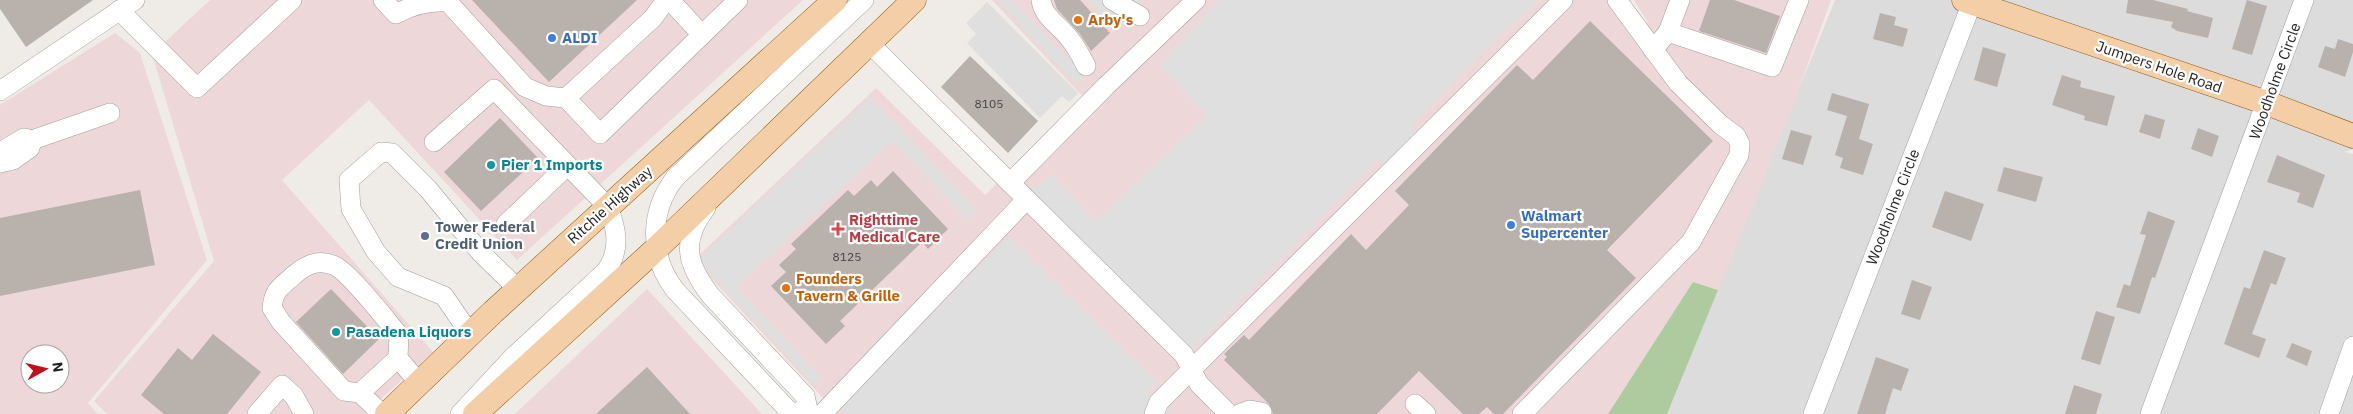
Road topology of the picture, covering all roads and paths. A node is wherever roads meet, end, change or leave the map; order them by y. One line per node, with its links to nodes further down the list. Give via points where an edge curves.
1 (135, 0): 19 (street)
2 (292, 0): 19 (street, via 197,88)
3 (383, 0): 27 (street, via 396,14 408,7 434,1 448,2 525,87 546,96)
4 (666, 0): 27 (street, via 653,18)
5 (670, 0): 22 (street)
6 (835, 0): 37 (main road, Ritchie Highway)
7 (864, 0): 39 (street, via 675,178 664,193 658,214)
8 (914, 0): 23 (main road)
9 (1041, 0): 25 (street, via 1047,15 1071,40)
10 (1112, 0): 20 (street)
11 (1196, 0): 35 (street)
12 (1563, 0): 44 (street)
13 (1617, 0): 24 (street)
14 (1680, 0): 21 (street)
15 (1799, 0): 21 (street, via 1772,67)
16 (2304, 0): 28 (street, Woodholme Circle)
17 (735, 1): 22 (street)
18 (1970, 1): 28 (main road, Jumpers Hole Road); 59 (street, Woodholme Circle)
19 (119, 10): 26 (street)
20 (1140, 16)
21 (1668, 32): 24 (street)
22 (702, 35): 27 (street, via 600,134)
23 (870, 43): 34 (main road); 35 (street)
24 (1653, 50): 58 (street, via 1678,83 1736,136 1740,144 1739,155 1691,242)
25 (1086, 66)
26 (0, 91)
27 (566, 98)
28 (2266, 103): 30 (main road, Jumpers Hole Road); 60 (street, Woodholme Circle)
29 (110, 113): 32 (street, via 32,140 30,148 13,160)
30 (2353, 136)
31 (434, 142): 33 (street, via 494,89)
32 (1, 163)
33 (567, 166): 37 (street); 38 (street)
34 (728, 179): 39 (main road); 48 (street, via 695,226 688,250 692,264 711,296 805,396)
35 (1010, 183): 36 (street)
36 (1026, 200): 44 (street, via 1184,355); 48 (street)
37 (608, 207): 40 (main road, Ritchie Highway); 53 (street, via 615,226 613,261 513,357)
38 (506, 224)
39 (656, 249): 48 (street, via 665,277 675,290 790,412); 54 (main road)
40 (518, 289): 41 (main road, Ritchie Highway); 41 (street, via 481,253 428,189 392,153 381,152 349,180 351,209 376,252 398,277 444,296)
41 (470, 334): 45 (main road, Ritchie Highway)
42 (2353, 346): 61 (street)
43 (398, 358): 45 (street); 46 (street); 46 (street, via 399,335 352,281 335,265 320,262 305,265 274,294 272,308 344,390)
44 (1192, 371): 55 (street, via 1159,402); 56 (street, via 1199,384)
45 (419, 383): 52 (main road, Ritchie Highway)
46 (360, 393): 51 (street)
47 (1262, 412): 57 (street, via 1250,410)
48 (813, 413)
49 (256, 414): 50 (street, via 282,385 294,396)
50 (304, 414)
51 (382, 414)
52 (387, 414)
53 (460, 414)
54 (475, 414)
55 (1154, 414)
56 (1229, 414)
57 (1238, 414)
58 (1522, 414)
59 (1813, 414)
60 (2150, 414)
61 (2328, 414)

